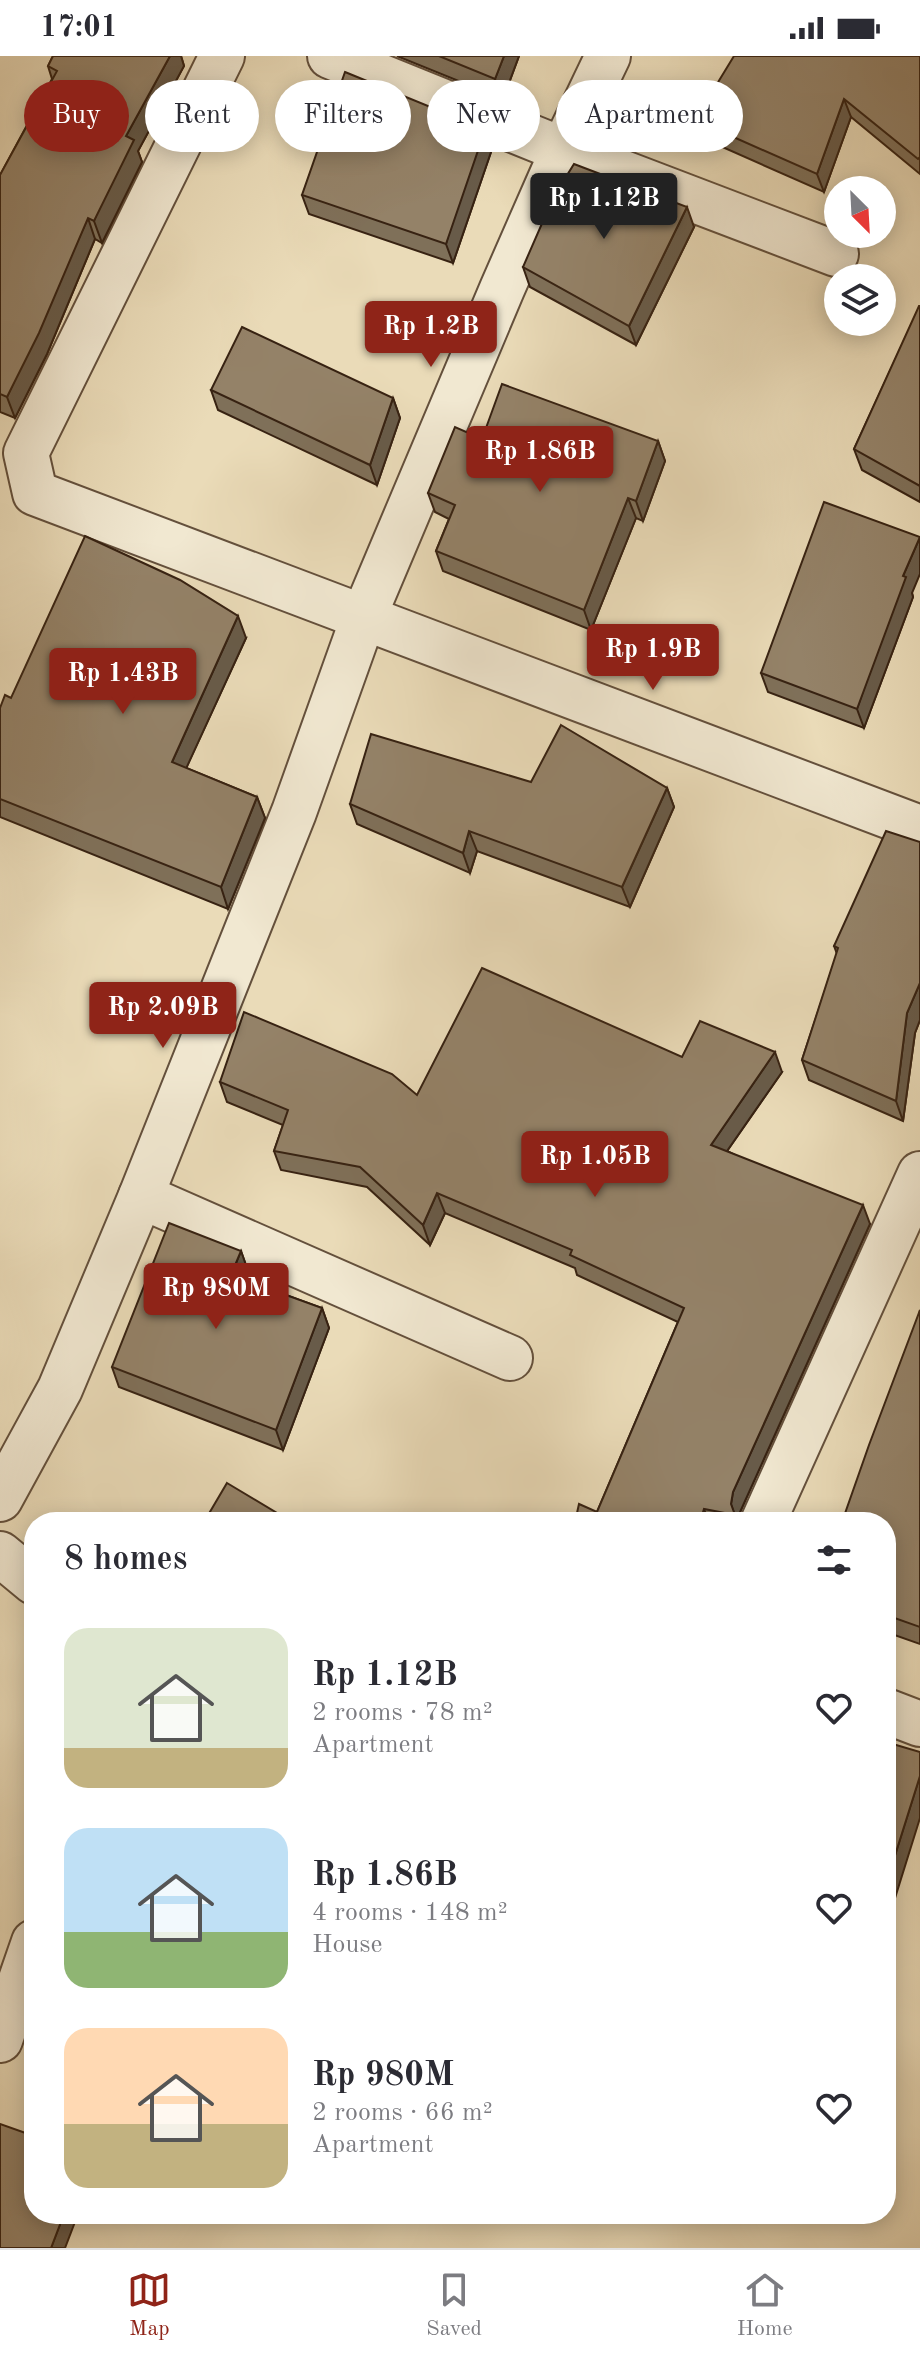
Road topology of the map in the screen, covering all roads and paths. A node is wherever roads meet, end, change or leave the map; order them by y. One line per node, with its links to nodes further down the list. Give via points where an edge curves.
1 (222, 56): 9 (street, via 26,453 28,472 35,493 64,506)
2 (330, 56): 5 (street)
3 (608, 56): 4 (street)
4 (597, 80)
5 (556, 147)
6 (562, 152): 9 (street)
7 (568, 152): 8 (street)
8 (836, 254)
9 (364, 616): 10 (street); 12 (street, via 294,812)
10 (920, 828)
11 (920, 1174): 15 (street)
12 (141, 1196): 13 (street); 14 (street, via 60,1389)
13 (510, 1358)
14 (3, 1482)
15 (768, 1512)
16 (0, 1554): 17 (street)
17 (24, 1574)
18 (896, 1715): 19 (street)
19 (920, 1724)
20 (24, 1971): 21 (street)
21 (0, 2040)

